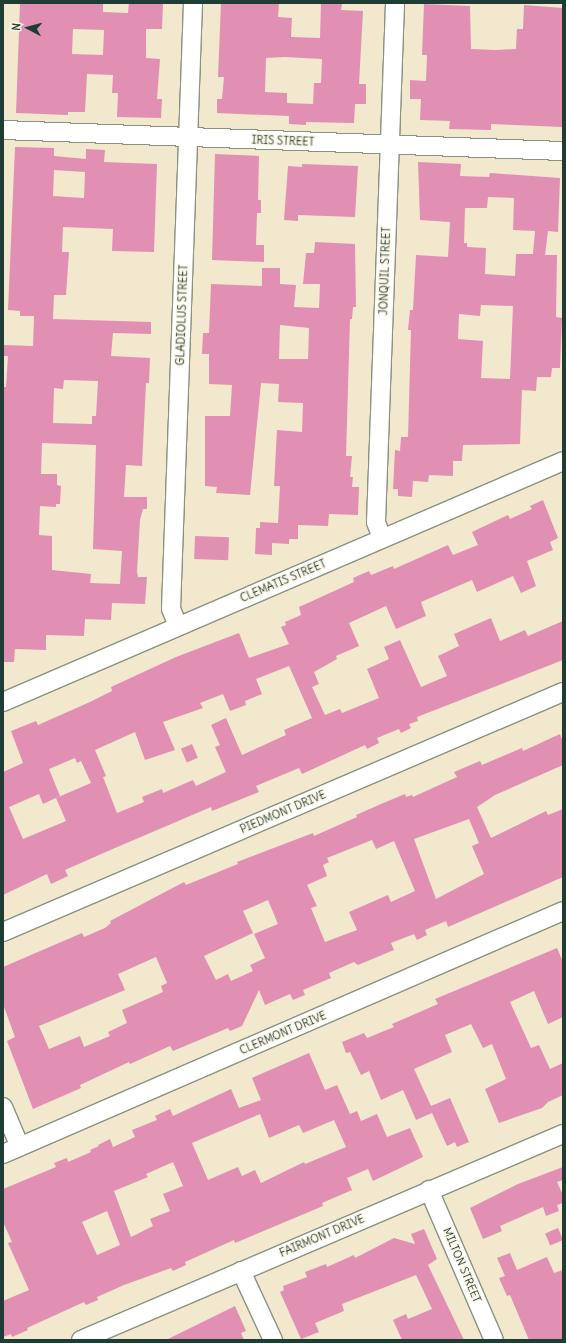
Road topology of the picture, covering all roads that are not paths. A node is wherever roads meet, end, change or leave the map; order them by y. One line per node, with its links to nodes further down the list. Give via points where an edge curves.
1 (193, 3): 4 (street, GLADIOLUS STREET)
2 (395, 3): 5 (street, JONQUIL STREET)
3 (3, 130): 4 (street, IRIS STREET)
4 (188, 137): 5 (street, IRIS STREET); 9 (street, GLADIOLUS STREET, via 171,609)
5 (390, 145): 6 (street, IRIS STREET); 8 (street, JONQUIL STREET, via 376,522)
6 (563, 151)
7 (562, 463): 8 (street, CLEMATIS STREET)
8 (382, 538): 9 (street, CLEMATIS STREET)
9 (178, 626): 11 (street, CLEMATIS STREET)
10 (563, 692): 13 (street, PIEDMONT DRIVE)
11 (3, 702)
12 (563, 911): 16 (street, CLERMONT DRIVE)
13 (3, 932)
14 (3, 1107): 16 (street)
15 (563, 1134): 18 (street, FAIRMONT DRIVE)
16 (20, 1146): 17 (street, CLERMONT DRIVE)
17 (3, 1154)
18 (429, 1190): 19 (street, FAIRMONT DRIVE); 22 (street, MILTON STREET)
19 (241, 1271): 20 (street, FAIRMONT DRIVE); 21 (street)
20 (81, 1340)
21 (272, 1340)
22 (494, 1340)

